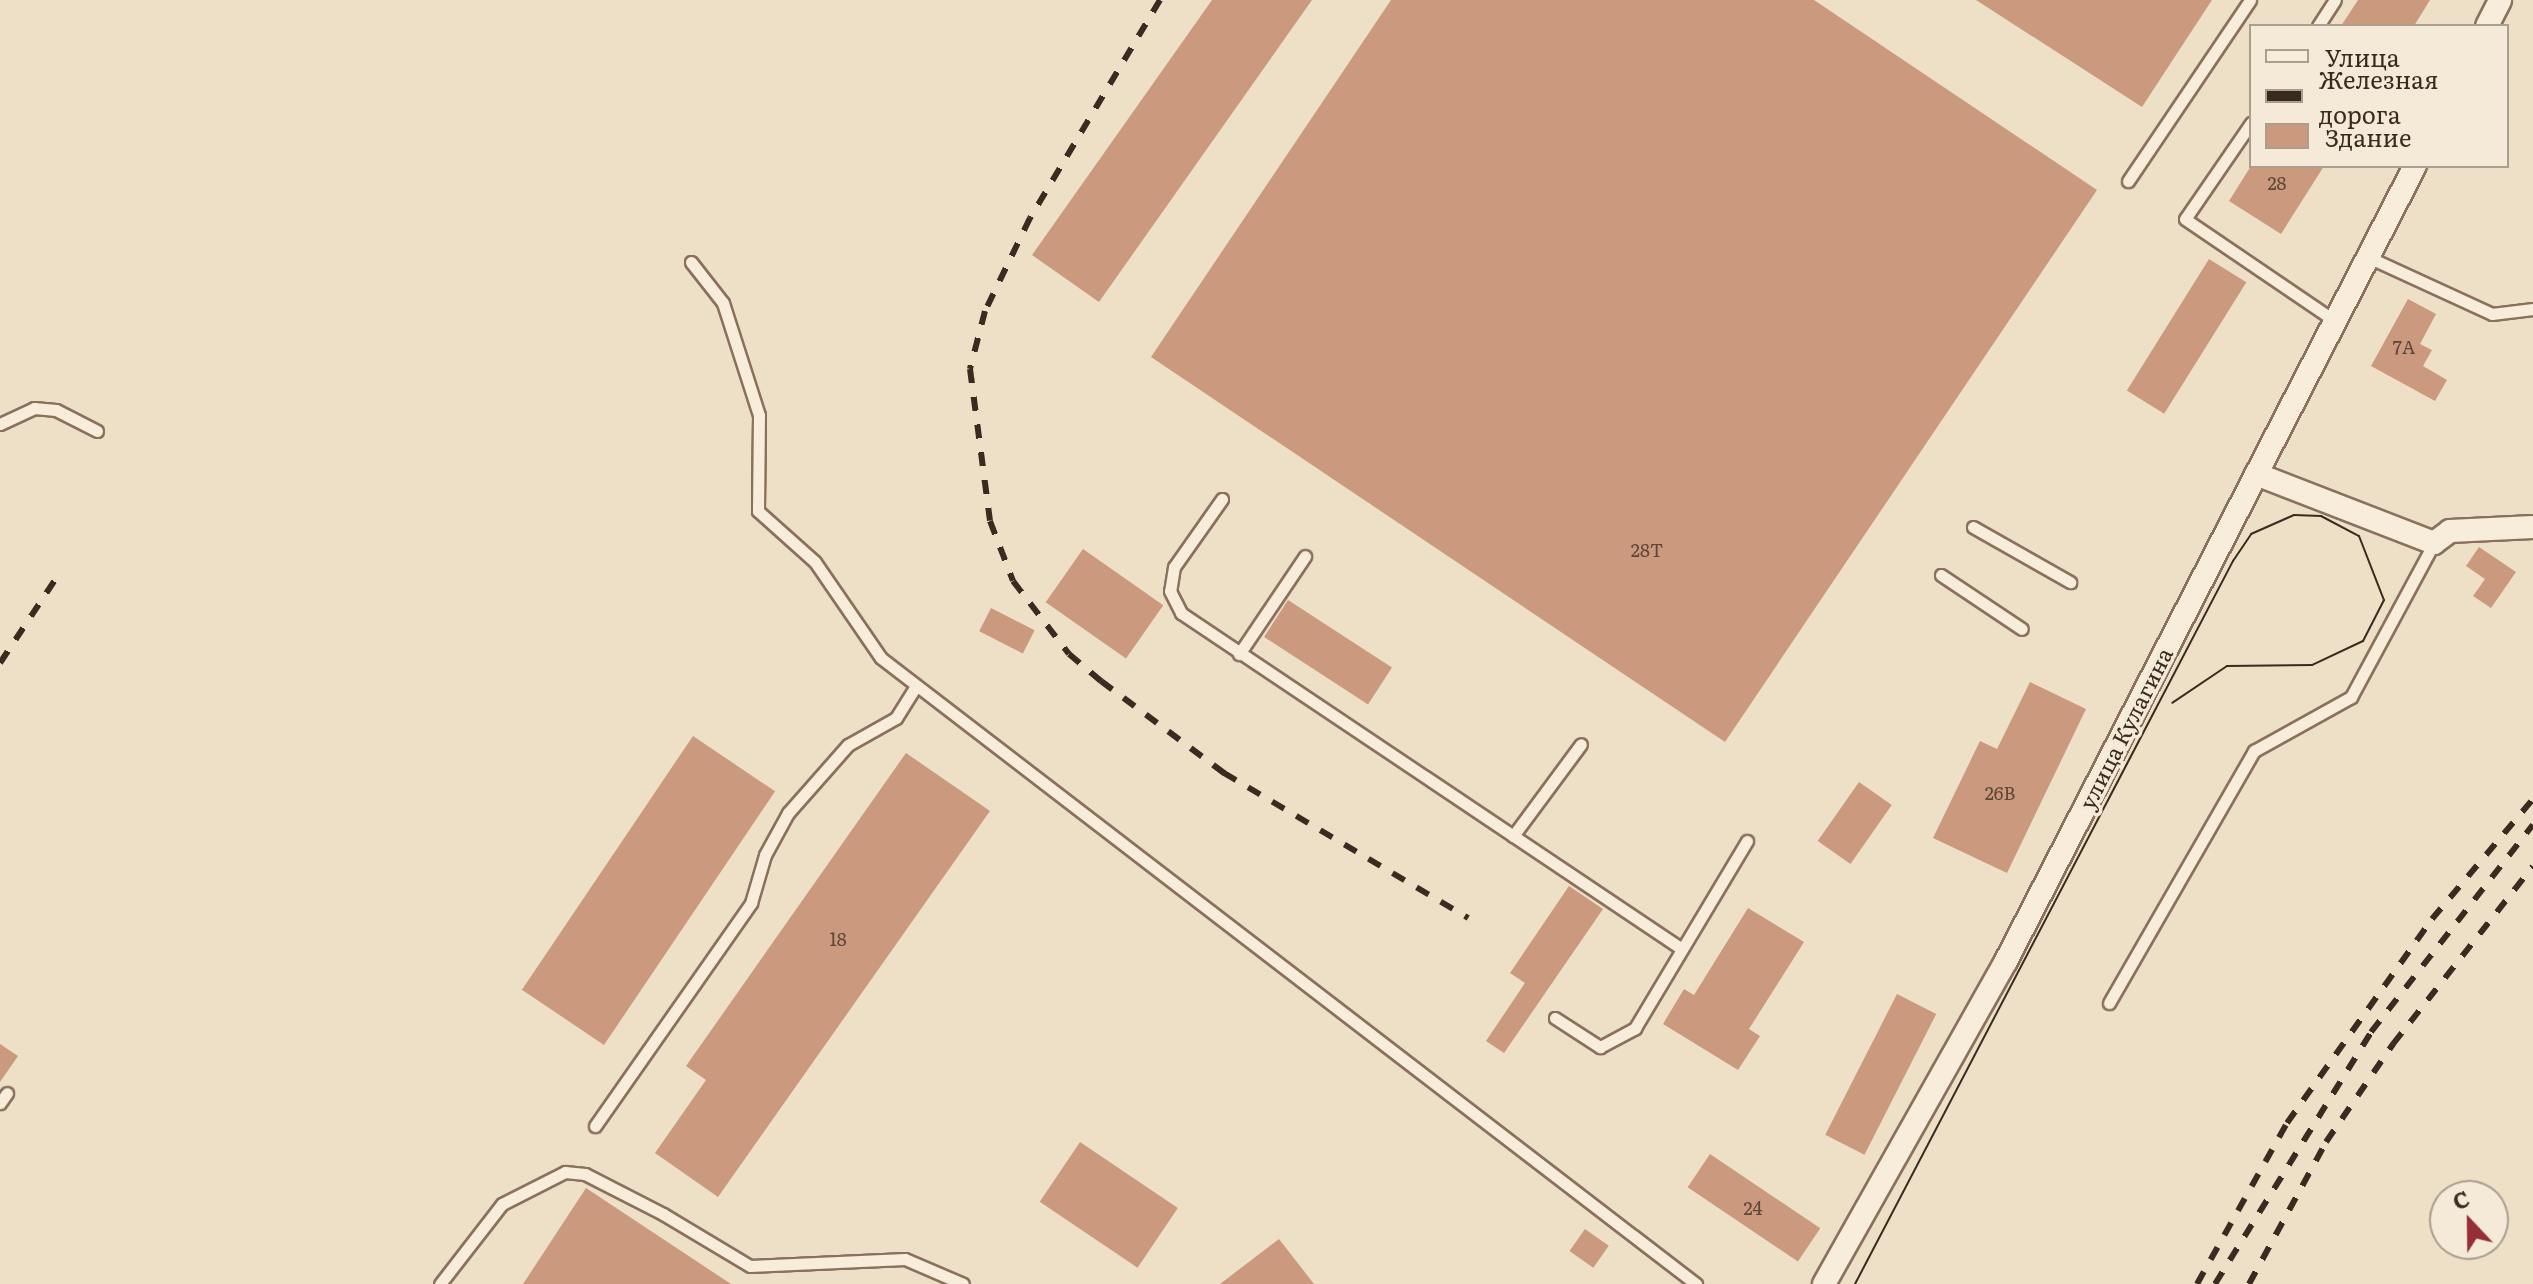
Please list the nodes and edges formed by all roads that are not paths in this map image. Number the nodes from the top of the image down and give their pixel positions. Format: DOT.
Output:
graph roads {
  1 [pos="2250,0"];
  2 [pos="2335,0"];
  3 [pos="2500,0"];
  4 [pos="2319,24"];
  5 [pos="2488,24"];
  6 [pos="2249,126"];
  7 [pos="2414,168"];
  8 [pos="2128,181"];
  9 [pos="2368,257"];
  10 [pos="691,262"];
  11 [pos="2533,309"];
  12 [pos="2335,321"];
  13 [pos="0,424"];
  14 [pos="97,431"];
  15 [pos="2256,474"];
  16 [pos="1222,499"];
  17 [pos="1973,527"];
  18 [pos="2533,527"];
  19 [pos="2434,543"];
  20 [pos="1305,556"];
  21 [pos="1941,575"];
  22 [pos="2070,582"];
  23 [pos="2022,629"];
  24 [pos="1239,654"];
  25 [pos="916,686"];
  26 [pos="1581,744"];
  27 [pos="1513,836"];
  28 [pos="1747,841"];
  29 [pos="1682,949"];
  30 [pos="2109,1003"];
  31 [pos="1555,1018"];
  32 [pos="595,1126"];
  33 [pos="1828,1283"];
  34 [pos="440,1284"];
  35 [pos="963,1284"];
  36 [pos="1696,1284"];
  1 -- 8 [label="lane"];
  2 -- 4 [label="lane"];
  3 -- 5 [label="street"];
  6 -- 12 [label="lane"];
  7 -- 9 [label="street, улица Кулагина"];
  9 -- 11 [label="lane"];
  9 -- 12 [label="street, улица Кулагина"];
  10 -- 25 [label="lane"];
  12 -- 15 [label="street, улица Кулагина"];
  13 -- 14 [label="lane"];
  15 -- 19 [label="street"];
  15 -- 33 [label="street, улица Кулагина"];
  16 -- 24 [label="lane"];
  17 -- 22 [label="lane"];
  18 -- 19 [label="street"];
  19 -- 30 [label="lane"];
  20 -- 24 [label="lane"];
  21 -- 23 [label="lane"];
  24 -- 27 [label="lane"];
  25 -- 32 [label="lane"];
  25 -- 36 [label="lane"];
  26 -- 27 [label="lane"];
  27 -- 29 [label="lane"];
  28 -- 29 [label="lane"];
  29 -- 31 [label="lane"];
  34 -- 35 [label="lane"];
}
